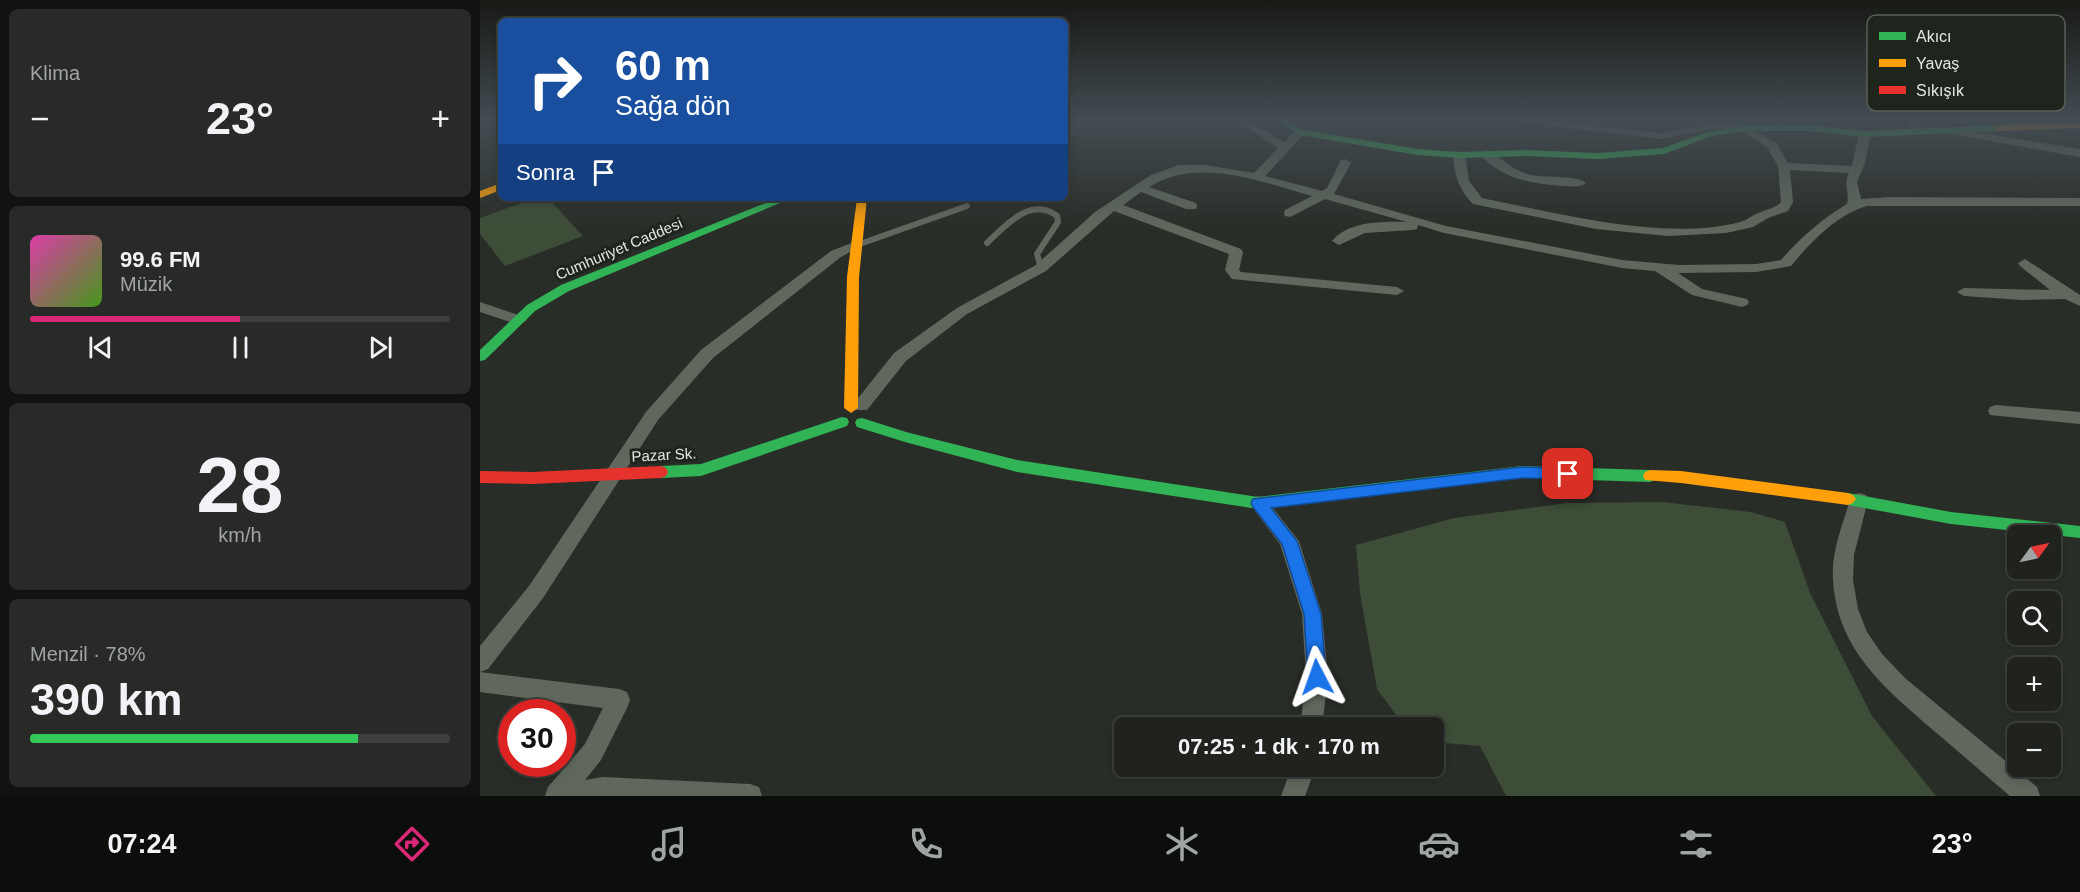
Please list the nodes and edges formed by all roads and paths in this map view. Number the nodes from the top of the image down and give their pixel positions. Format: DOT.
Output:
graph roads {
  1 [pos="1277,156"];
  2 [pos="1459,156"];
  3 [pos="1488,156"];
  4 [pos="1778,156"];
  5 [pos="1859,156"];
  6 [pos="1345,163"];
  7 [pos="1784,166"];
  8 [pos="1856,170"];
  9 [pos="1256,178"];
  10 [pos="1580,183"];
  11 [pos="498,187"];
  12 [pos="1139,188"];
  13 [pos="480,195"];
  14 [pos="1323,196"];
  15 [pos="780,201"];
  16 [pos="862,201"];
  17 [pos="2080,202"];
  18 [pos="967,206"];
  19 [pos="1113,206"];
  20 [pos="1191,206"];
  21 [pos="1853,206"];
  22 [pos="1290,213"];
  23 [pos="1444,230"];
  24 [pos="1339,241"];
  25 [pos="987,243"];
  26 [pos="854,246"];
  27 [pos="2025,263"];
  28 [pos="1660,267"];
  29 [pos="1041,268"];
  30 [pos="1397,291"];
  31 [pos="1964,292"];
  32 [pos="2073,297"];
  33 [pos="1742,302"];
  34 [pos="480,307"];
  35 [pos="519,320"];
  36 [pos="480,357"];
  37 [pos="856,407"];
  38 [pos="1996,411"];
  39 [pos="2080,418"];
  40 [pos="842,422"];
  41 [pos="862,423"];
  42 [pos="614,475"];
  43 [pos="480,477"];
  44 [pos="1859,500"];
  45 [pos="1258,503"];
  46 [pos="2080,532"];
  47 [pos="480,662"];
  48 [pos="480,681"];
  49 [pos="1312,717"];
  50 [pos="1300,777"];
  51 [pos="557,796"];
  52 [pos="750,796"];
  53 [pos="1293,796"];
  54 [pos="2028,796"];
  1 -- 9 [label="street"];
  2 -- 7 [label="street"];
  3 -- 10 [label="street"];
  4 -- 7 [label="street"];
  5 -- 8 [label="street"];
  6 -- 14 [label="street"];
  7 -- 8 [label="street"];
  8 -- 21 [label="street"];
  9 -- 12 [label="street"];
  9 -- 14 [label="street"];
  11 -- 13 [label="street"];
  12 -- 19 [label="street"];
  12 -- 20 [label="street"];
  14 -- 22 [label="street"];
  14 -- 23 [label="street"];
  15 -- 35 [label="street, Cumhuriyet Caddesi"];
  16 -- 26 [label="street"];
  17 -- 21 [label="street"];
  18 -- 26 [label="lane"];
  19 -- 29 [label="street"];
  19 -- 30 [label="street"];
  21 -- 28 [label="street"];
  23 -- 24 [label="street"];
  23 -- 28 [label="street"];
  25 -- 29 [label="lane"];
  26 -- 37 [label="street"];
  26 -- 42 [label="street"];
  27 -- 32 [label="street"];
  28 -- 33 [label="street"];
  29 -- 37 [label="street"];
  31 -- 32 [label="street"];
  34 -- 35 [label="street"];
  35 -- 36 [label="street, Cumhuriyet Caddesi"];
  37 -- 40 [label="street"];
  37 -- 41 [label="street"];
  38 -- 39 [label="street"];
  40 -- 41 [label="street"];
  40 -- 42 [label="street, Pazar Sk."];
  41 -- 45 [label="street"];
  42 -- 43 [label="street, Pazar Sk."];
  42 -- 47 [label="street"];
  44 -- 45 [label="street"];
  44 -- 46 [label="street"];
  44 -- 54 [label="street"];
  45 -- 49 [label="street"];
  48 -- 51 [label="street"];
  50 -- 53 [label="street"];
  51 -- 52 [label="street"];
}
